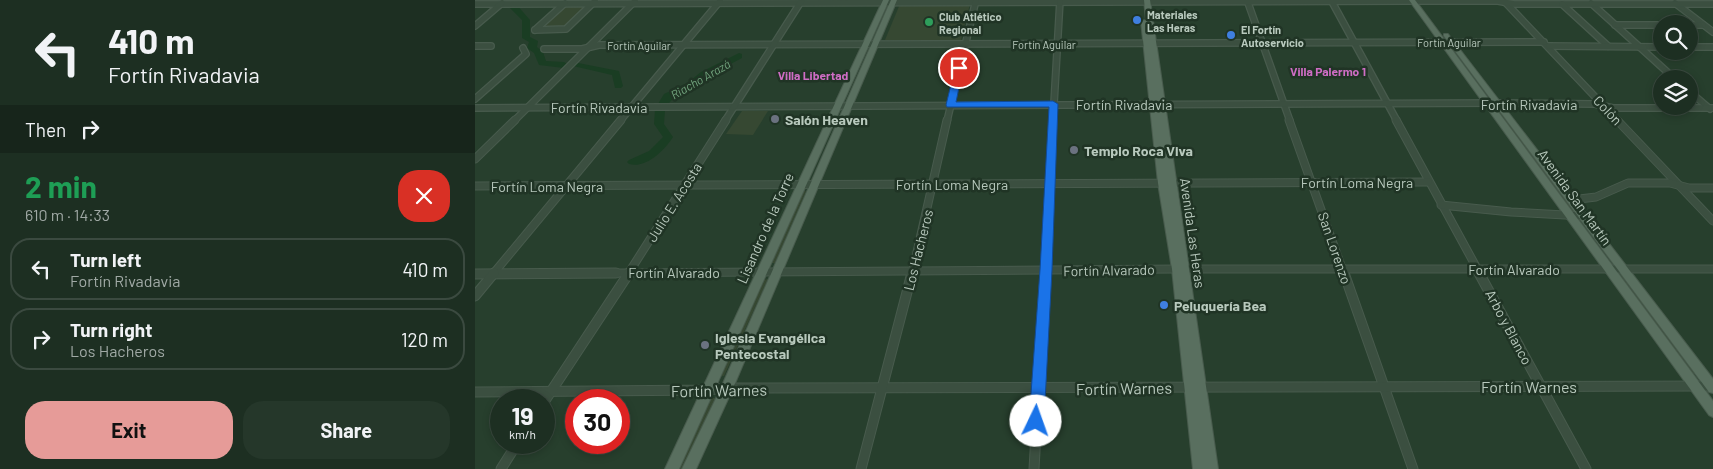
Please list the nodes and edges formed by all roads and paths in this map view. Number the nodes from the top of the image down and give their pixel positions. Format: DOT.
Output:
graph roads {
  1 [pos="1060,0"];
  2 [pos="1331,0"];
  3 [pos="1416,0"];
  4 [pos="555,1"];
  5 [pos="595,1"];
  6 [pos="719,1"];
  7 [pos="801,1"];
  8 [pos="890,1"];
  9 [pos="976,1"];
  10 [pos="1145,1"];
  11 [pos="1247,1"];
  12 [pos="1504,1"];
  13 [pos="505,2"];
  14 [pos="635,2"];
  15 [pos="1589,2"];
  16 [pos="1673,2"];
  17 [pos="565,3"];
  18 [pos="475,4"];
  19 [pos="1562,4"];
  20 [pos="1713,4"];
  21 [pos="1615,25"];
  22 [pos="1653,25"];
  23 [pos="1698,25"];
  24 [pos="1703,25"];
  25 [pos="475,26"];
  26 [pos="1713,32"];
  27 [pos="1149,43"];
  28 [pos="1263,43"];
  29 [pos="1354,43"];
  30 [pos="1448,43"];
  31 [pos="870,44"];
  32 [pos="964,44"];
  33 [pos="1058,44"];
  34 [pos="1546,44"];
  35 [pos="774,45"];
  36 [pos="475,46"];
  37 [pos="683,46"];
  38 [pos="1608,46"];
  39 [pos="1639,46"];
  40 [pos="1653,46"];
  41 [pos="1698,47"];
  42 [pos="1713,47"];
  43 [pos="523,48"];
  44 [pos="588,48"];
  45 [pos="544,49"];
  46 [pos="482,54"];
  47 [pos="1665,70"];
  48 [pos="1698,98"];
  49 [pos="475,99"];
  50 [pos="1386,103"];
  51 [pos="1488,103"];
  52 [pos="1499,103"];
  53 [pos="1053,104"];
  54 [pos="1158,104"];
  55 [pos="1284,104"];
  56 [pos="951,105"];
  57 [pos="735,106"];
  58 [pos="837,106"];
  59 [pos="849,106"];
  60 [pos="1604,106"];
  61 [pos="527,107"];
  62 [pos="631,107"];
  63 [pos="475,108"];
  64 [pos="1711,109"];
  65 [pos="475,159"];
  66 [pos="1428,182"];
  67 [pos="934,183"];
  68 [pos="1168,183"];
  69 [pos="1049,184"];
  70 [pos="1313,184"];
  71 [pos="684,185"];
  72 [pos="801,185"];
  73 [pos="813,185"];
  74 [pos="1679,185"];
  75 [pos="475,186"];
  76 [pos="565,186"];
  77 [pos="1713,188"];
  78 [pos="1571,200"];
  79 [pos="1441,205"];
  80 [pos="1570,216"];
  81 [pos="1583,216"];
  82 [pos="1713,221"];
  83 [pos="1343,268"];
  84 [pos="1180,269"];
  85 [pos="1478,269"];
  86 [pos="1713,269"];
  87 [pos="1046,270"];
  88 [pos="1610,270"];
  89 [pos="1624,270"];
  90 [pos="913,271"];
  91 [pos="629,272"];
  92 [pos="761,272"];
  93 [pos="776,272"];
  94 [pos="475,274"];
  95 [pos="494,274"];
  96 [pos="475,296"];
  97 [pos="1384,386"];
  98 [pos="1541,386"];
  99 [pos="1695,386"];
  100 [pos="1195,387"];
  101 [pos="1712,387"];
  102 [pos="727,388"];
  103 [pos="1038,388"];
  104 [pos="553,389"];
  105 [pos="882,389"];
  106 [pos="707,390"];
  107 [pos="475,392"];
  108 [pos="490,392"];
  109 [pos="555,392"];
  110 [pos="1713,411"];
  111 [pos="510,454"];
  112 [pos="501,469"];
  113 [pos="671,469"];
  114 [pos="689,469"];
  115 [pos="861,469"];
  116 [pos="1034,469"];
  117 [pos="1200,469"];
  118 [pos="1211,469"];
  119 [pos="1413,469"];
  120 [pos="1586,469"];
  1 -- 9 [label="street"];
  1 -- 10 [label="street"];
  1 -- 33 [label="street"];
  2 -- 3 [label="street"];
  2 -- 11 [label="street"];
  2 -- 29 [label="street, Arbo y Blanco"];
  3 -- 12 [label="street"];
  3 -- 30 [label="main road, Avenida San Martín"];
  4 -- 13 [label="street"];
  4 -- 17 [label="street"];
  5 -- 14 [label="street"];
  5 -- 17 [label="street"];
  5 -- 17 [label="street"];
  6 -- 7 [label="street"];
  6 -- 14 [label="street"];
  6 -- 37 [label="street"];
  7 -- 8 [label="street"];
  7 -- 35 [label="street, Julio E. Acosta"];
  8 -- 9 [label="street"];
  8 -- 31 [label="main road, Lisandro de la Torre"];
  9 -- 32 [label="street, Los Hacheros"];
  10 -- 11 [label="street"];
  10 -- 27 [label="main road, Avenida Las Heras"];
  11 -- 28 [label="street, San Lorenzo"];
  12 -- 19 [label="street"];
  12 -- 34 [label="street, Colón"];
  13 -- 18 [label="street"];
  13 -- 25 [label="street"];
  14 -- 44 [label="street"];
  15 -- 16 [label="street"];
  15 -- 19 [label="street"];
  15 -- 21 [label="street"];
  16 -- 20 [label="street"];
  16 -- 24 [label="street"];
  19 -- 38 [label="street"];
  21 -- 22 [label="street"];
  21 -- 39 [label="street"];
  23 -- 24 [label="street"];
  24 -- 26 [label="street"];
  27 -- 28 [label="street, Fortín Aguilar"];
  27 -- 33 [label="street, Fortín Aguilar"];
  27 -- 54 [label="main road, Avenida Las Heras"];
  28 -- 29 [label="street, Fortín Aguilar"];
  28 -- 55 [label="street, San Lorenzo"];
  29 -- 30 [label="street, Fortín Aguilar"];
  29 -- 50 [label="street, Arbo y Blanco"];
  30 -- 34 [label="street, Fortín Aguilar"];
  30 -- 51 [label="main road, Avenida San Martín"];
  30 -- 52 [label="main road, Avenida San Martín"];
  31 -- 32 [label="street, Fortín Aguilar"];
  31 -- 35 [label="street, Fortín Aguilar"];
  31 -- 58 [label="main road, Lisandro de la Torre"];
  31 -- 59 [label="main road, Lisandro de la Torre"];
  32 -- 33 [label="street, Fortín Aguilar"];
  32 -- 56 [label="street, Los Hacheros"];
  33 -- 53 [label="street"];
  34 -- 38 [label="street, Fortín Aguilar"];
  34 -- 60 [label="street, Colón"];
  35 -- 37 [label="street, Fortín Aguilar"];
  35 -- 57 [label="street, Julio E. Acosta"];
  36 -- 46 [label="street"];
  37 -- 44 [label="street, Fortín Aguilar"];
  37 -- 62 [label="street"];
  38 -- 39 [label="street, Fortín Aguilar"];
  39 -- 40 [label="street, Fortín Aguilar"];
  39 -- 47 [label="street"];
  41 -- 42 [label="street"];
  43 -- 49 [label="street"];
  44 -- 45 [label="street, Fortín Aguilar"];
  44 -- 61 [label="street"];
  48 -- 64 [label="street"];
  50 -- 51 [label="street, Fortín Rivadavia"];
  50 -- 55 [label="street, Fortín Rivadavia"];
  50 -- 66 [label="street, Arbo y Blanco"];
  51 -- 52 [label="street, Fortín Rivadavia"];
  51 -- 80 [label="main road, Avenida San Martín"];
  52 -- 60 [label="street, Fortín Rivadavia"];
  52 -- 78 [label="main road, Avenida San Martín"];
  53 -- 54 [label="street, Fortín Rivadavia"];
  53 -- 56 [label="street, Fortín Rivadavia"];
  53 -- 69 [label="street"];
  54 -- 55 [label="street, Fortín Rivadavia"];
  54 -- 68 [label="main road, Avenida Las Heras"];
  55 -- 70 [label="street, San Lorenzo"];
  56 -- 59 [label="street, Fortín Rivadavia"];
  56 -- 67 [label="street, Los Hacheros"];
  57 -- 58 [label="street, Fortín Rivadavia"];
  57 -- 62 [label="street, Fortín Rivadavia"];
  57 -- 71 [label="street, Julio E. Acosta"];
  58 -- 59 [label="street, Fortín Rivadavia"];
  58 -- 72 [label="main road, Lisandro de la Torre"];
  59 -- 73 [label="main road, Lisandro de la Torre"];
  60 -- 64 [label="street, Fortín Rivadavia"];
  60 -- 74 [label="street, Colón"];
  61 -- 62 [label="street, Fortín Rivadavia"];
  61 -- 63 [label="street, Fortín Rivadavia"];
  61 -- 65 [label="street"];
  62 -- 76 [label="street"];
  66 -- 70 [label="street, Fortín Loma Negra"];
  66 -- 79 [label="street, Arbo y Blanco"];
  67 -- 69 [label="street, Fortín Loma Negra"];
  67 -- 73 [label="street, Fortín Loma Negra"];
  67 -- 90 [label="street, Los Hacheros"];
  68 -- 69 [label="street, Fortín Loma Negra"];
  68 -- 70 [label="street, Fortín Loma Negra"];
  68 -- 84 [label="main road, Avenida Las Heras"];
  69 -- 87 [label="street"];
  70 -- 83 [label="street, San Lorenzo"];
  71 -- 72 [label="street, Fortín Loma Negra"];
  71 -- 76 [label="street, Fortín Loma Negra"];
  71 -- 91 [label="street, Julio E. Acosta"];
  72 -- 73 [label="street, Fortín Loma Negra"];
  72 -- 92 [label="main road, Lisandro de la Torre"];
  73 -- 93 [label="main road, Lisandro de la Torre"];
  74 -- 77 [label="street"];
  74 -- 78 [label="street"];
  74 -- 82 [label="street, Colón"];
  75 -- 76 [label="street, Fortín Loma Negra"];
  76 -- 95 [label="street"];
  78 -- 81 [label="main road, Avenida San Martín"];
  79 -- 80 [label="street"];
  79 -- 85 [label="street, Arbo y Blanco"];
  80 -- 81 [label="street"];
  80 -- 88 [label="main road, Avenida San Martín"];
  81 -- 89 [label="main road, Avenida San Martín"];
  83 -- 84 [label="street, Fortín Alvarado"];
  83 -- 85 [label="street, Fortín Alvarado"];
  83 -- 97 [label="street, San Lorenzo"];
  84 -- 87 [label="street, Fortín Alvarado"];
  84 -- 100 [label="main road, Avenida Las Heras"];
  85 -- 88 [label="street, Fortín Alvarado"];
  85 -- 98 [label="street, Arbo y Blanco"];
  86 -- 89 [label="street, Fortín Alvarado"];
  87 -- 90 [label="street, Fortín Alvarado"];
  87 -- 103 [label="street"];
  88 -- 89 [label="street, Fortín Alvarado"];
  88 -- 99 [label="main road, Avenida San Martín"];
  89 -- 101 [label="main road, Avenida San Martín"];
  90 -- 93 [label="street, Fortín Alvarado"];
  90 -- 105 [label="street, Los Hacheros"];
  91 -- 92 [label="street, Fortín Alvarado"];
  91 -- 95 [label="street, Fortín Alvarado"];
  91 -- 104 [label="street, Julio E. Acosta"];
  92 -- 93 [label="street, Fortín Alvarado"];
  92 -- 106 [label="main road, Lisandro de la Torre"];
  93 -- 102 [label="main road, Lisandro de la Torre"];
  94 -- 95 [label="street, Fortín Alvarado"];
  95 -- 96 [label="street"];
  97 -- 98 [label="street, Fortín Warnes"];
  97 -- 100 [label="street, Fortín Warnes"];
  97 -- 119 [label="street, San Lorenzo"];
  98 -- 99 [label="street, Fortín Warnes"];
  98 -- 120 [label="street, Arbo y Blanco"];
  99 -- 101 [label="street, Fortín Warnes"];
  99 -- 110 [label="main road, Avenida San Martín"];
  100 -- 103 [label="street, Fortín Warnes"];
  100 -- 117 [label="main road, Avenida Las Heras"];
  100 -- 118 [label="main road, Avenida Las Heras"];
  102 -- 105 [label="street, Fortín Warnes"];
  102 -- 106 [label="street, Fortín Warnes"];
  102 -- 114 [label="main road, Lisandro de la Torre"];
  103 -- 105 [label="street, Fortín Warnes"];
  103 -- 116 [label="street"];
  105 -- 115 [label="street, Los Hacheros"];
  106 -- 109 [label="street, Fortín Warnes"];
  106 -- 113 [label="main road, Lisandro de la Torre"];
  107 -- 108 [label="street, Fortín Warnes"];
  111 -- 112 [label="street"];
}
